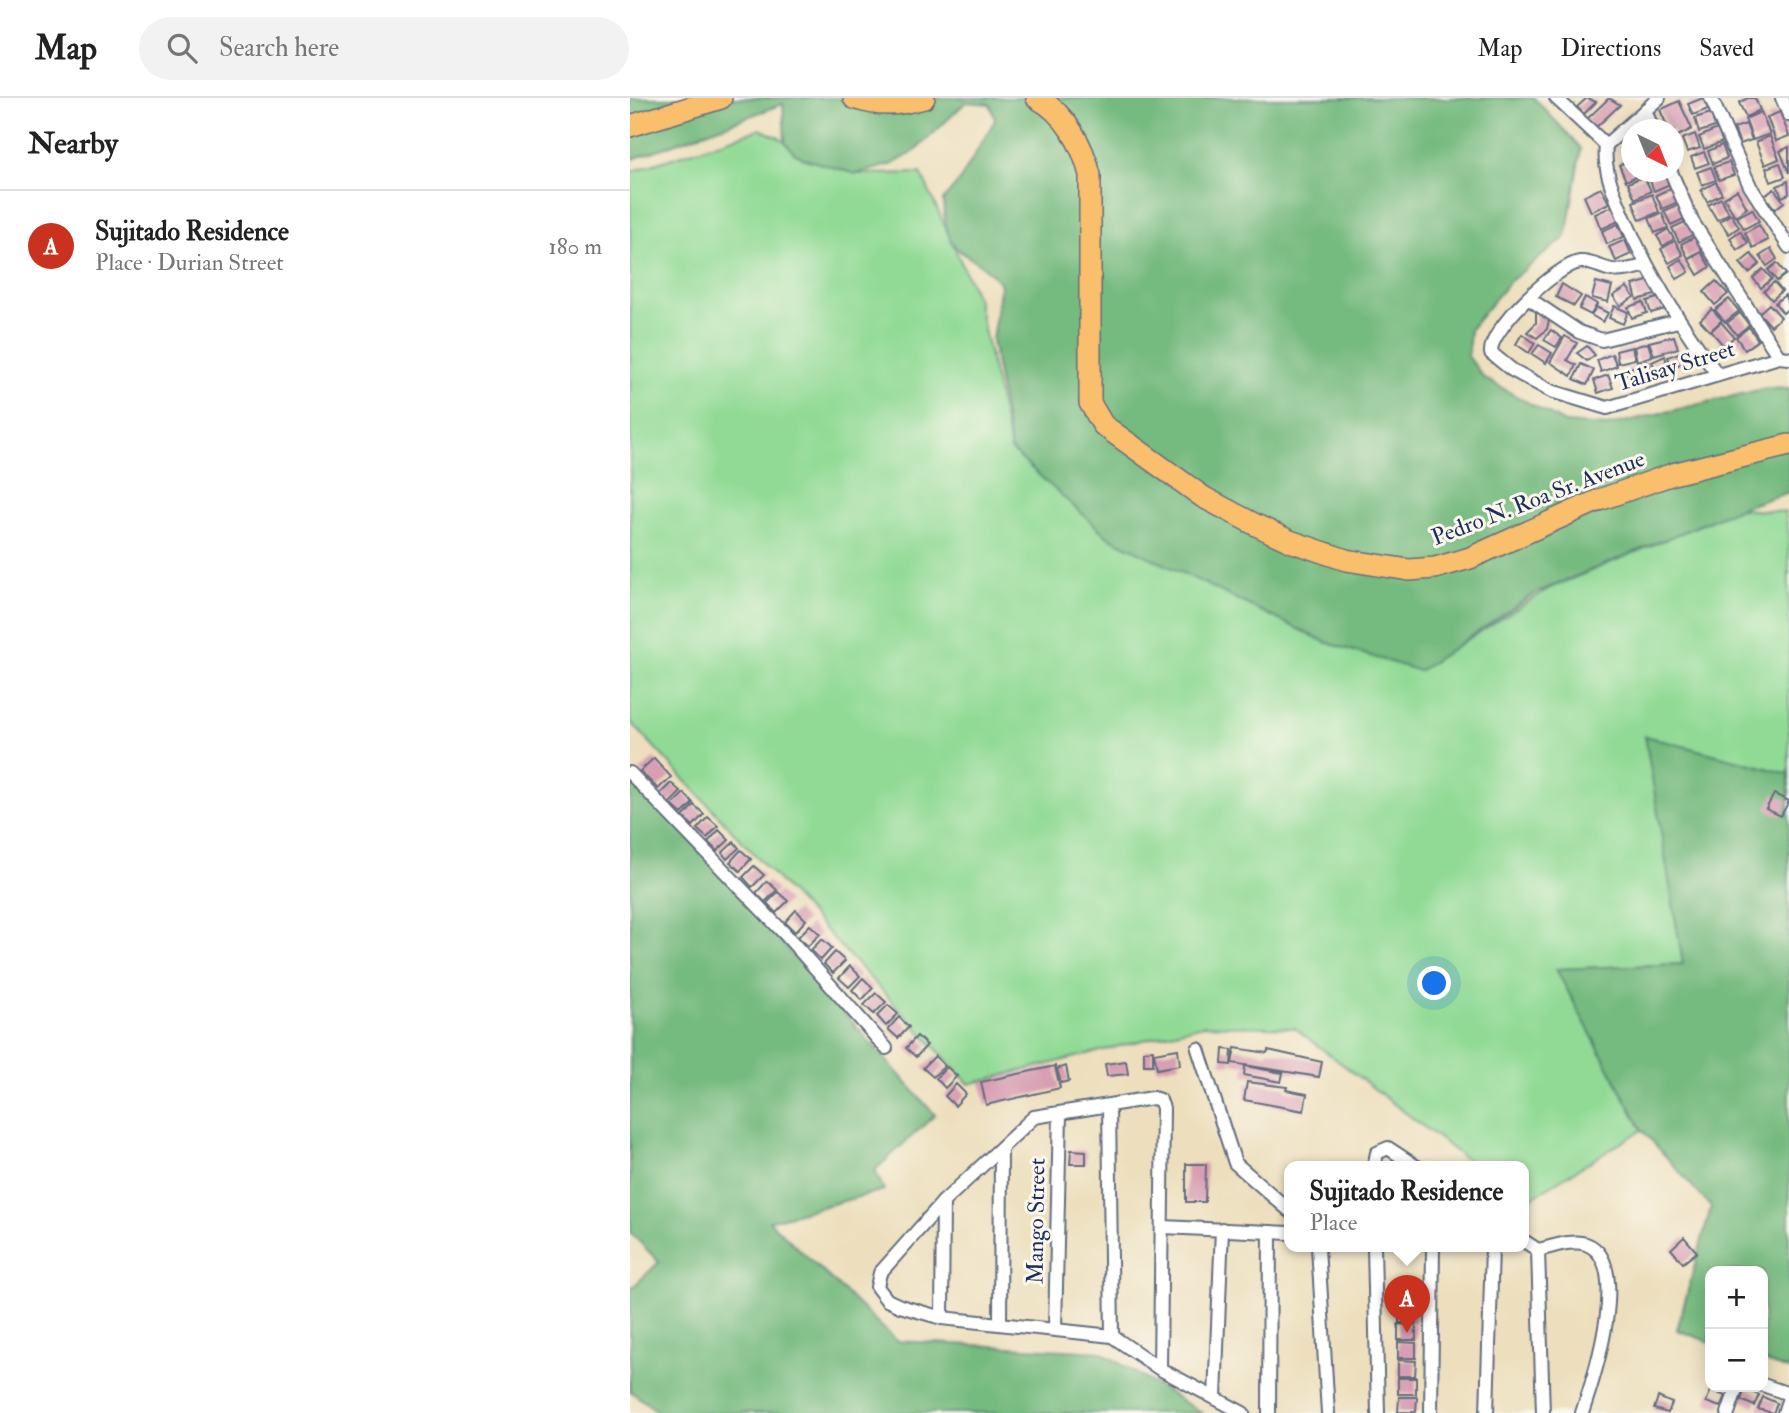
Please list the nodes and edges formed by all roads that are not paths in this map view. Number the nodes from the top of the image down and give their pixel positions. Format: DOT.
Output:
graph roads {
  1 [pos="722,98"];
  2 [pos="854,98"];
  3 [pos="924,98"];
  4 [pos="1037,98"];
  5 [pos="1659,98"];
  6 [pos="1711,98"];
  7 [pos="1782,98"];
  8 [pos="1563,100"];
  9 [pos="1645,110"];
  10 [pos="1789,115"];
  11 [pos="1649,119"];
  12 [pos="630,126"];
  13 [pos="1606,145"];
  14 [pos="1675,182"];
  15 [pos="1789,247"];
  16 [pos="1645,266"];
  17 [pos="1528,298"];
  18 [pos="1678,321"];
  19 [pos="1784,358"];
  20 [pos="1718,375"];
  21 [pos="1789,445"];
  22 [pos="630,773"];
  23 [pos="886,1048"];
  24 [pos="1198,1049"];
  25 [pos="1110,1106"];
  26 [pos="1060,1114"];
  27 [pos="1001,1150"];
  28 [pos="1375,1161"];
  29 [pos="1408,1161"];
  30 [pos="943,1202"];
  31 [pos="1284,1206"];
  32 [pos="1163,1227"];
  33 [pos="1222,1228"];
  34 [pos="1270,1232"];
  35 [pos="1284,1233"];
  36 [pos="1529,1244"];
  37 [pos="1538,1250"];
  38 [pos="1318,1252"];
  39 [pos="1374,1252"];
  40 [pos="1433,1252"];
  41 [pos="1492,1252"];
  42 [pos="942,1318"];
  43 [pos="1000,1324"];
  44 [pos="1055,1329"];
  45 [pos="1112,1336"];
  46 [pos="1160,1369"];
  47 [pos="1768,1387"];
  48 [pos="1735,1392"];
  49 [pos="1789,1396"];
  50 [pos="1215,1397"];
  51 [pos="1243,1413"];
  52 [pos="1269,1413"];
  53 [pos="1328,1413"];
  54 [pos="1378,1413"];
  55 [pos="1431,1413"];
  56 [pos="1487,1413"];
  57 [pos="1543,1413"];
  58 [pos="1582,1413"];
  59 [pos="1728,1413"];
  60 [pos="1784,1413"];
  1 -- 12 [label="main road"];
  2 -- 3 [label="main road"];
  4 -- 21 [label="main road, Pedro N. Roa Sr. Avenue"];
  5 -- 9 [label="street"];
  6 -- 15 [label="street"];
  7 -- 10 [label="street"];
  8 -- 13 [label="street"];
  9 -- 11 [label="street"];
  9 -- 13 [label="street"];
  13 -- 16 [label="street"];
  14 -- 19 [label="street"];
  16 -- 17 [label="street, Talisay Street"];
  16 -- 18 [label="street"];
  17 -- 18 [label="street"];
  17 -- 20 [label="street, Talisay Street"];
  18 -- 20 [label="street"];
  19 -- 20 [label="street, Talisay Street"];
  22 -- 23 [label="street"];
  24 -- 31 [label="street"];
  25 -- 26 [label="street"];
  25 -- 32 [label="street"];
  25 -- 45 [label="street"];
  26 -- 27 [label="street"];
  26 -- 44 [label="street, Mango Street"];
  27 -- 30 [label="street"];
  27 -- 43 [label="street"];
  28 -- 29 [label="street"];
  30 -- 42 [label="street"];
  30 -- 42 [label="street"];
  32 -- 33 [label="street"];
  32 -- 46 [label="street"];
  33 -- 34 [label="street"];
  33 -- 50 [label="street"];
  34 -- 35 [label="street"];
  34 -- 52 [label="street"];
  36 -- 37 [label="street"];
  37 -- 57 [label="street"];
  37 -- 58 [label="street"];
  38 -- 53 [label="street"];
  39 -- 54 [label="street"];
  40 -- 55 [label="street"];
  41 -- 56 [label="street"];
  42 -- 43 [label="street"];
  43 -- 44 [label="street"];
  44 -- 45 [label="street"];
  45 -- 46 [label="street"];
  46 -- 50 [label="street"];
  47 -- 49 [label="street"];
  48 -- 59 [label="street"];
  49 -- 60 [label="street"];
  50 -- 51 [label="street"];
}
